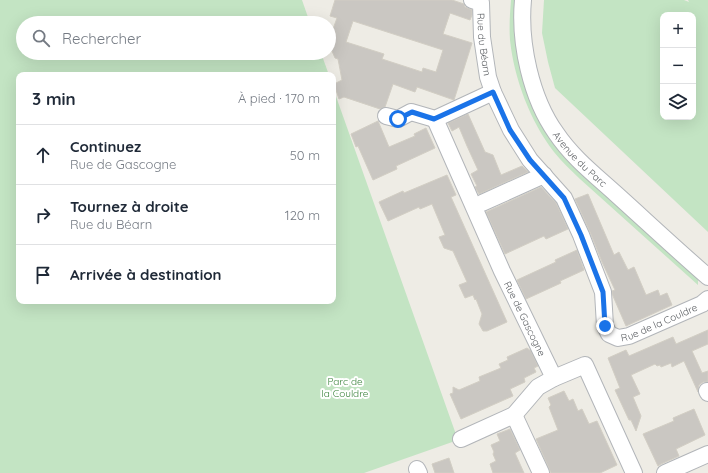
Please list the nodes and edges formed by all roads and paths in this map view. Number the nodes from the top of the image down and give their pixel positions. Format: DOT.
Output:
graph roads {
  1 [pos="472,0"];
  2 [pos="523,0"];
  3 [pos="493,92"];
  4 [pos="386,116"];
  5 [pos="434,119"];
  6 [pos="544,175"];
  7 [pos="482,203"];
  8 [pos="708,277"];
  9 [pos="708,299"];
  10 [pos="609,334"];
  11 [pos="554,378"];
  12 [pos="514,415"];
  13 [pos="461,439"];
  14 [pos="708,454"];
  15 [pos="541,473"];
  16 [pos="634,473"];
  17 [pos="665,473"];
  1 -- 3 [label="street, Rue du Béarn"];
  2 -- 8 [label="street, Avenue du Parc"];
  3 -- 5 [label="street"];
  3 -- 6 [label="street, Rue du Béarn"];
  4 -- 5 [label="street"];
  5 -- 11 [label="street, Rue de Gascogne"];
  6 -- 7 [label="street"];
  6 -- 10 [label="street, Rue du Béarn"];
  9 -- 10 [label="street, Rue de la Couldre"];
  11 -- 12 [label="street"];
  11 -- 16 [label="street"];
  12 -- 13 [label="street"];
  12 -- 15 [label="street"];
  14 -- 17 [label="street"];
}
